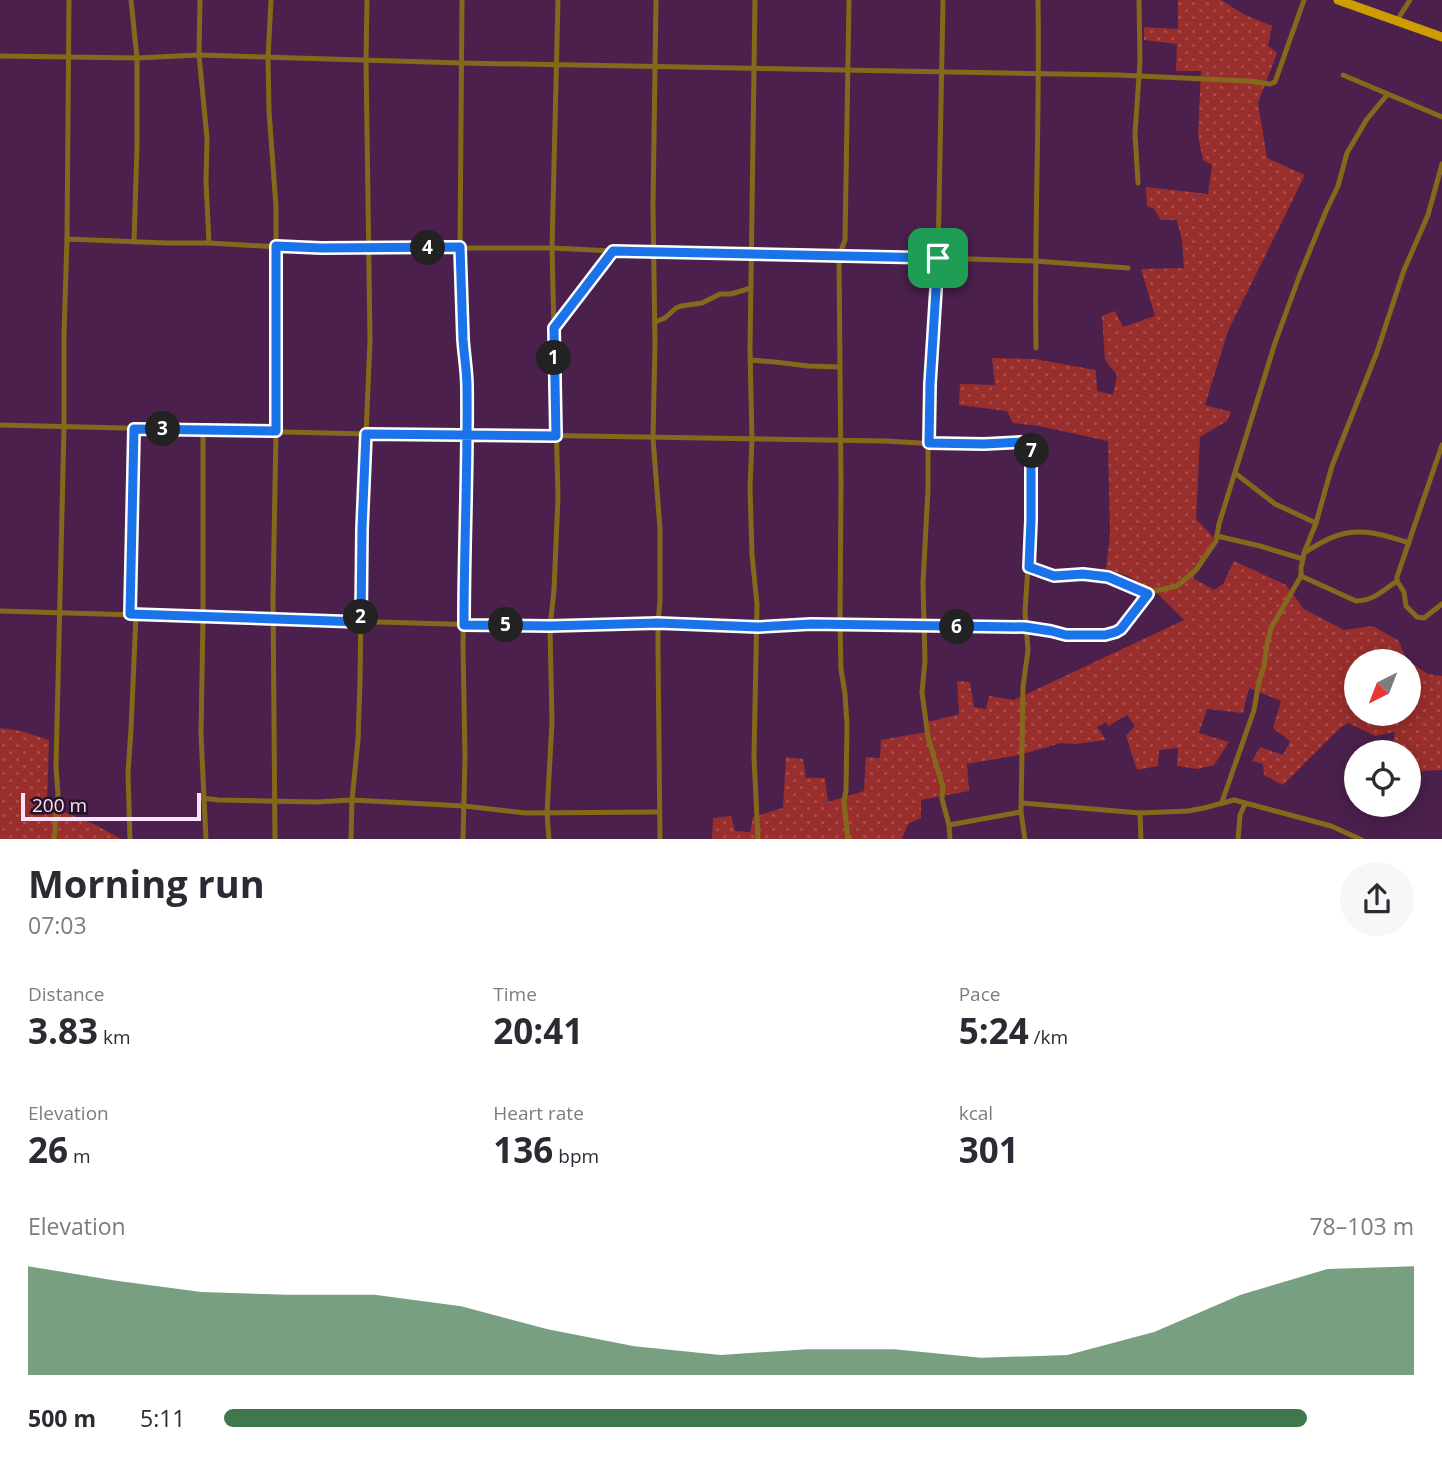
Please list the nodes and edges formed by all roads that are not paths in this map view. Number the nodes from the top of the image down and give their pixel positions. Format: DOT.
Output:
graph roads {
  1 [pos="69,0"];
  2 [pos="131,0"];
  3 [pos="200,0"];
  4 [pos="271,0"];
  5 [pos="367,0"];
  6 [pos="462,0"];
  7 [pos="558,0"];
  8 [pos="656,0"];
  9 [pos="755,0"];
  10 [pos="849,0"];
  11 [pos="943,0"];
  12 [pos="1038,0"];
  13 [pos="1139,0"];
  14 [pos="1304,0"];
  15 [pos="1338,0"];
  16 [pos="1410,0"];
  17 [pos="1395,22"];
  18 [pos="1442,37"];
  19 [pos="199,55"];
  20 [pos="0,56"];
  21 [pos="70,57"];
  22 [pos="137,58"];
  23 [pos="268,58"];
  24 [pos="366,60"];
  25 [pos="462,64"];
  26 [pos="558,65"];
  27 [pos="656,66"];
  28 [pos="753,70"];
  29 [pos="849,71"];
  30 [pos="942,72"];
  31 [pos="1039,74"];
  32 [pos="1343,75"];
  33 [pos="1140,76"];
  34 [pos="1387,95"];
  35 [pos="1442,117"];
  36 [pos="1442,164"];
  37 [pos="1440,174"];
  38 [pos="1138,183"];
  39 [pos="66,239"];
  40 [pos="134,242"];
  41 [pos="209,243"];
  42 [pos="276,246"];
  43 [pos="369,247"];
  44 [pos="460,247"];
  45 [pos="552,248"];
  46 [pos="613,251"];
  47 [pos="654,252"];
  48 [pos="753,255"];
  49 [pos="839,256"];
  50 [pos="938,258"];
  51 [pos="1035,261"];
  52 [pos="1128,268"];
  53 [pos="751,288"];
  54 [pos="655,321"];
  55 [pos="554,328"];
  56 [pos="1036,348"];
  57 [pos="751,360"];
  58 [pos="840,367"];
  59 [pos="0,425"];
  60 [pos="64,426"];
  61 [pos="134,429"];
  62 [pos="203,429"];
  63 [pos="276,431"];
  64 [pos="366,434"];
  65 [pos="467,434"];
  66 [pos="556,436"];
  67 [pos="653,438"];
  68 [pos="752,440"];
  69 [pos="841,441"];
  70 [pos="929,443"];
  71 [pos="1442,445"];
  72 [pos="1235,473"];
  73 [pos="1316,523"];
  74 [pos="1217,536"];
  75 [pos="1409,543"];
  76 [pos="1304,556"];
  77 [pos="1029,567"];
  78 [pos="1301,576"];
  79 [pos="1397,581"];
  80 [pos="1148,594"];
  81 [pos="1442,604"];
  82 [pos="0,611"];
  83 [pos="58,614"];
  84 [pos="133,615"];
  85 [pos="203,617"];
  86 [pos="273,619"];
  87 [pos="361,622"];
  88 [pos="658,623"];
  89 [pos="840,624"];
  90 [pos="464,625"];
  91 [pos="550,626"];
  92 [pos="923,626"];
  93 [pos="758,627"];
  94 [pos="1025,627"];
  95 [pos="203,798"];
  96 [pos="352,800"];
  97 [pos="275,801"];
  98 [pos="1222,802"];
  99 [pos="1022,803"];
  100 [pos="1245,804"];
  101 [pos="464,806"];
  102 [pos="659,812"];
  103 [pos="1021,812"];
  104 [pos="547,813"];
  105 [pos="1140,813"];
  106 [pos="949,825"];
  107 [pos="53,839"];
  108 [pos="130,839"];
  109 [pos="206,839"];
  110 [pos="275,839"];
  111 [pos="351,839"];
  112 [pos="463,839"];
  113 [pos="549,839"];
  114 [pos="660,839"];
  115 [pos="758,839"];
  116 [pos="848,839"];
  117 [pos="950,839"];
  118 [pos="1025,839"];
  119 [pos="1141,839"];
  120 [pos="1238,839"];
  121 [pos="1362,839"];
  1 -- 21 [label="street"];
  2 -- 22 [label="street"];
  3 -- 19 [label="street"];
  4 -- 23 [label="street"];
  5 -- 24 [label="street"];
  6 -- 25 [label="street"];
  7 -- 26 [label="street"];
  8 -- 27 [label="street"];
  9 -- 28 [label="street"];
  10 -- 29 [label="street"];
  11 -- 30 [label="street"];
  12 -- 31 [label="street"];
  13 -- 33 [label="street"];
  14 -- 33 [label="street"];
  15 -- 17 [label="main road"];
  16 -- 17 [label="street"];
  17 -- 18 [label="main road"];
  19 -- 22 [label="street"];
  19 -- 23 [label="street"];
  19 -- 41 [label="street"];
  20 -- 21 [label="street"];
  21 -- 22 [label="street"];
  21 -- 39 [label="street"];
  22 -- 40 [label="street"];
  23 -- 24 [label="street"];
  23 -- 42 [label="street"];
  24 -- 25 [label="street"];
  24 -- 43 [label="street"];
  25 -- 26 [label="street"];
  25 -- 44 [label="street"];
  26 -- 27 [label="street"];
  26 -- 45 [label="street"];
  27 -- 28 [label="street"];
  27 -- 47 [label="street"];
  28 -- 29 [label="street"];
  28 -- 48 [label="street"];
  29 -- 30 [label="street"];
  29 -- 49 [label="street"];
  30 -- 31 [label="street"];
  30 -- 50 [label="street"];
  31 -- 33 [label="street"];
  31 -- 51 [label="street"];
  32 -- 34 [label="street"];
  33 -- 38 [label="street"];
  34 -- 35 [label="street"];
  34 -- 72 [label="street"];
  36 -- 37 [label="street"];
  37 -- 73 [label="street"];
  39 -- 40 [label="street"];
  39 -- 60 [label="street"];
  40 -- 41 [label="street"];
  41 -- 42 [label="street"];
  42 -- 43 [label="street"];
  42 -- 63 [label="street"];
  43 -- 44 [label="street"];
  43 -- 64 [label="street"];
  44 -- 45 [label="street"];
  44 -- 65 [label="street"];
  45 -- 46 [label="street"];
  45 -- 55 [label="street"];
  46 -- 47 [label="street"];
  46 -- 55 [label="street"];
  47 -- 48 [label="street"];
  47 -- 54 [label="street"];
  48 -- 49 [label="street"];
  48 -- 53 [label="street"];
  49 -- 50 [label="street"];
  49 -- 58 [label="street"];
  50 -- 51 [label="street"];
  50 -- 70 [label="street"];
  51 -- 52 [label="street"];
  51 -- 56 [label="street"];
  53 -- 54 [label="street"];
  53 -- 57 [label="street"];
  54 -- 67 [label="street"];
  55 -- 66 [label="street"];
  57 -- 58 [label="street"];
  57 -- 68 [label="street"];
  58 -- 69 [label="street"];
  59 -- 60 [label="street"];
  60 -- 61 [label="street"];
  60 -- 83 [label="street"];
  61 -- 62 [label="street"];
  61 -- 84 [label="street"];
  62 -- 63 [label="street"];
  62 -- 85 [label="street"];
  63 -- 64 [label="street"];
  63 -- 86 [label="street"];
  64 -- 65 [label="street"];
  64 -- 87 [label="street"];
  65 -- 66 [label="street"];
  65 -- 90 [label="street"];
  66 -- 67 [label="street"];
  66 -- 91 [label="street"];
  67 -- 68 [label="street"];
  67 -- 88 [label="street"];
  68 -- 69 [label="street"];
  68 -- 93 [label="street"];
  69 -- 70 [label="street"];
  69 -- 89 [label="street"];
  70 -- 77 [label="street"];
  70 -- 92 [label="street"];
  71 -- 75 [label="street"];
  72 -- 73 [label="street"];
  72 -- 74 [label="street"];
  73 -- 76 [label="street"];
  74 -- 76 [label="street"];
  74 -- 80 [label="street"];
  75 -- 76 [label="street"];
  75 -- 79 [label="street"];
  76 -- 78 [label="street"];
  77 -- 80 [label="street"];
  77 -- 94 [label="street"];
  78 -- 79 [label="street"];
  78 -- 98 [label="street"];
  79 -- 81 [label="street"];
  80 -- 94 [label="street"];
  82 -- 83 [label="street"];
  83 -- 84 [label="street"];
  83 -- 107 [label="street"];
  84 -- 85 [label="street"];
  84 -- 108 [label="street"];
  85 -- 86 [label="street"];
  85 -- 95 [label="street"];
  86 -- 87 [label="street"];
  86 -- 97 [label="street"];
  87 -- 90 [label="street"];
  87 -- 96 [label="street"];
  88 -- 91 [label="street"];
  88 -- 93 [label="street"];
  88 -- 102 [label="street"];
  89 -- 92 [label="street"];
  89 -- 93 [label="street"];
  89 -- 116 [label="street"];
  90 -- 91 [label="street"];
  90 -- 101 [label="street"];
  91 -- 104 [label="street"];
  92 -- 94 [label="street"];
  92 -- 106 [label="street"];
  93 -- 115 [label="street"];
  94 -- 99 [label="street"];
  95 -- 97 [label="street"];
  95 -- 109 [label="street"];
  96 -- 97 [label="street"];
  96 -- 101 [label="street"];
  96 -- 111 [label="street"];
  97 -- 110 [label="street"];
  98 -- 100 [label="street"];
  98 -- 105 [label="street"];
  99 -- 103 [label="street"];
  99 -- 105 [label="street"];
  100 -- 120 [label="street"];
  100 -- 121 [label="street"];
  101 -- 104 [label="street"];
  101 -- 112 [label="street"];
  102 -- 104 [label="street"];
  102 -- 114 [label="street"];
  103 -- 106 [label="street"];
  103 -- 118 [label="street"];
  104 -- 113 [label="street"];
  105 -- 119 [label="street"];
  106 -- 117 [label="street"];
}
